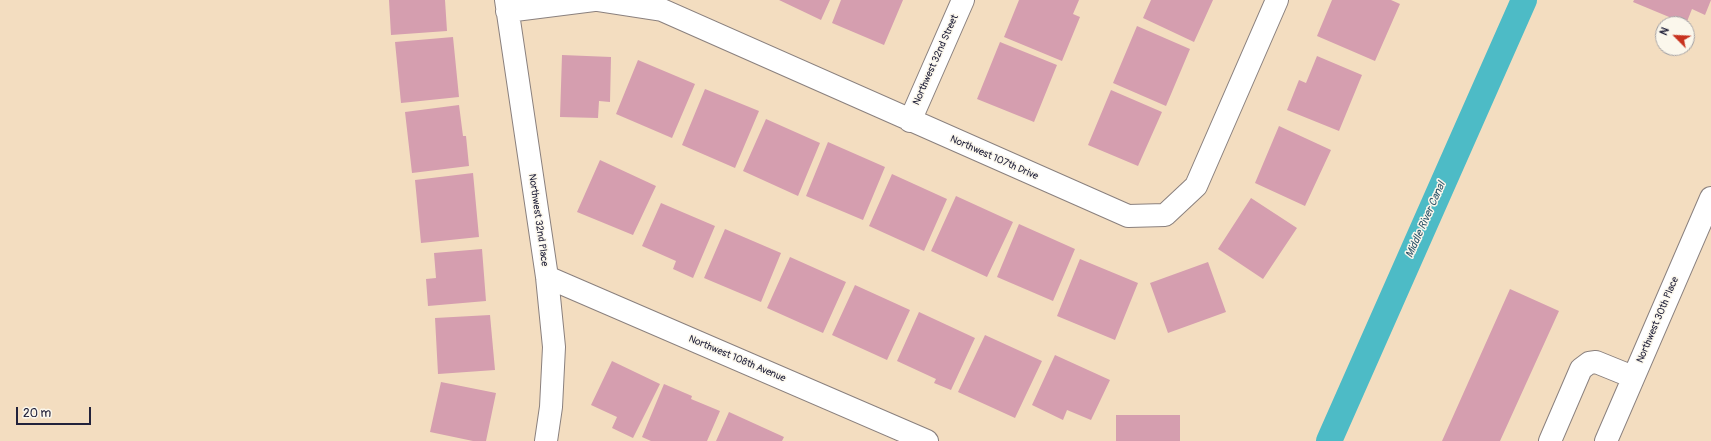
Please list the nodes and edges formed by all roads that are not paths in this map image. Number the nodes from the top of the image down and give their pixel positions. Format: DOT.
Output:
graph roads {
  1 [pos="594,0"];
  2 [pos="597,0"];
  3 [pos="963,0"];
  4 [pos="1277,0"];
  5 [pos="506,6"];
  6 [pos="910,121"];
  7 [pos="1711,198"];
  8 [pos="547,277"];
  9 [pos="1634,377"];
  10 [pos="546,441"];
  11 [pos="927,441"];
  12 [pos="1550,441"];
  13 [pos="1606,441"];
  1 -- 5 [label="street"];
  2 -- 6 [label="street, Northwest 107th Drive"];
  3 -- 6 [label="street, Northwest 32nd Street"];
  4 -- 6 [label="street, Northwest 107th Drive"];
  5 -- 8 [label="street, Northwest 32nd Place"];
  7 -- 9 [label="street, Northwest 30th Place"];
  8 -- 10 [label="street, Northwest 32nd Place"];
  8 -- 11 [label="street, Northwest 108th Avenue"];
  9 -- 12 [label="street"];
  9 -- 13 [label="street, Northwest 30th Place"];
}
